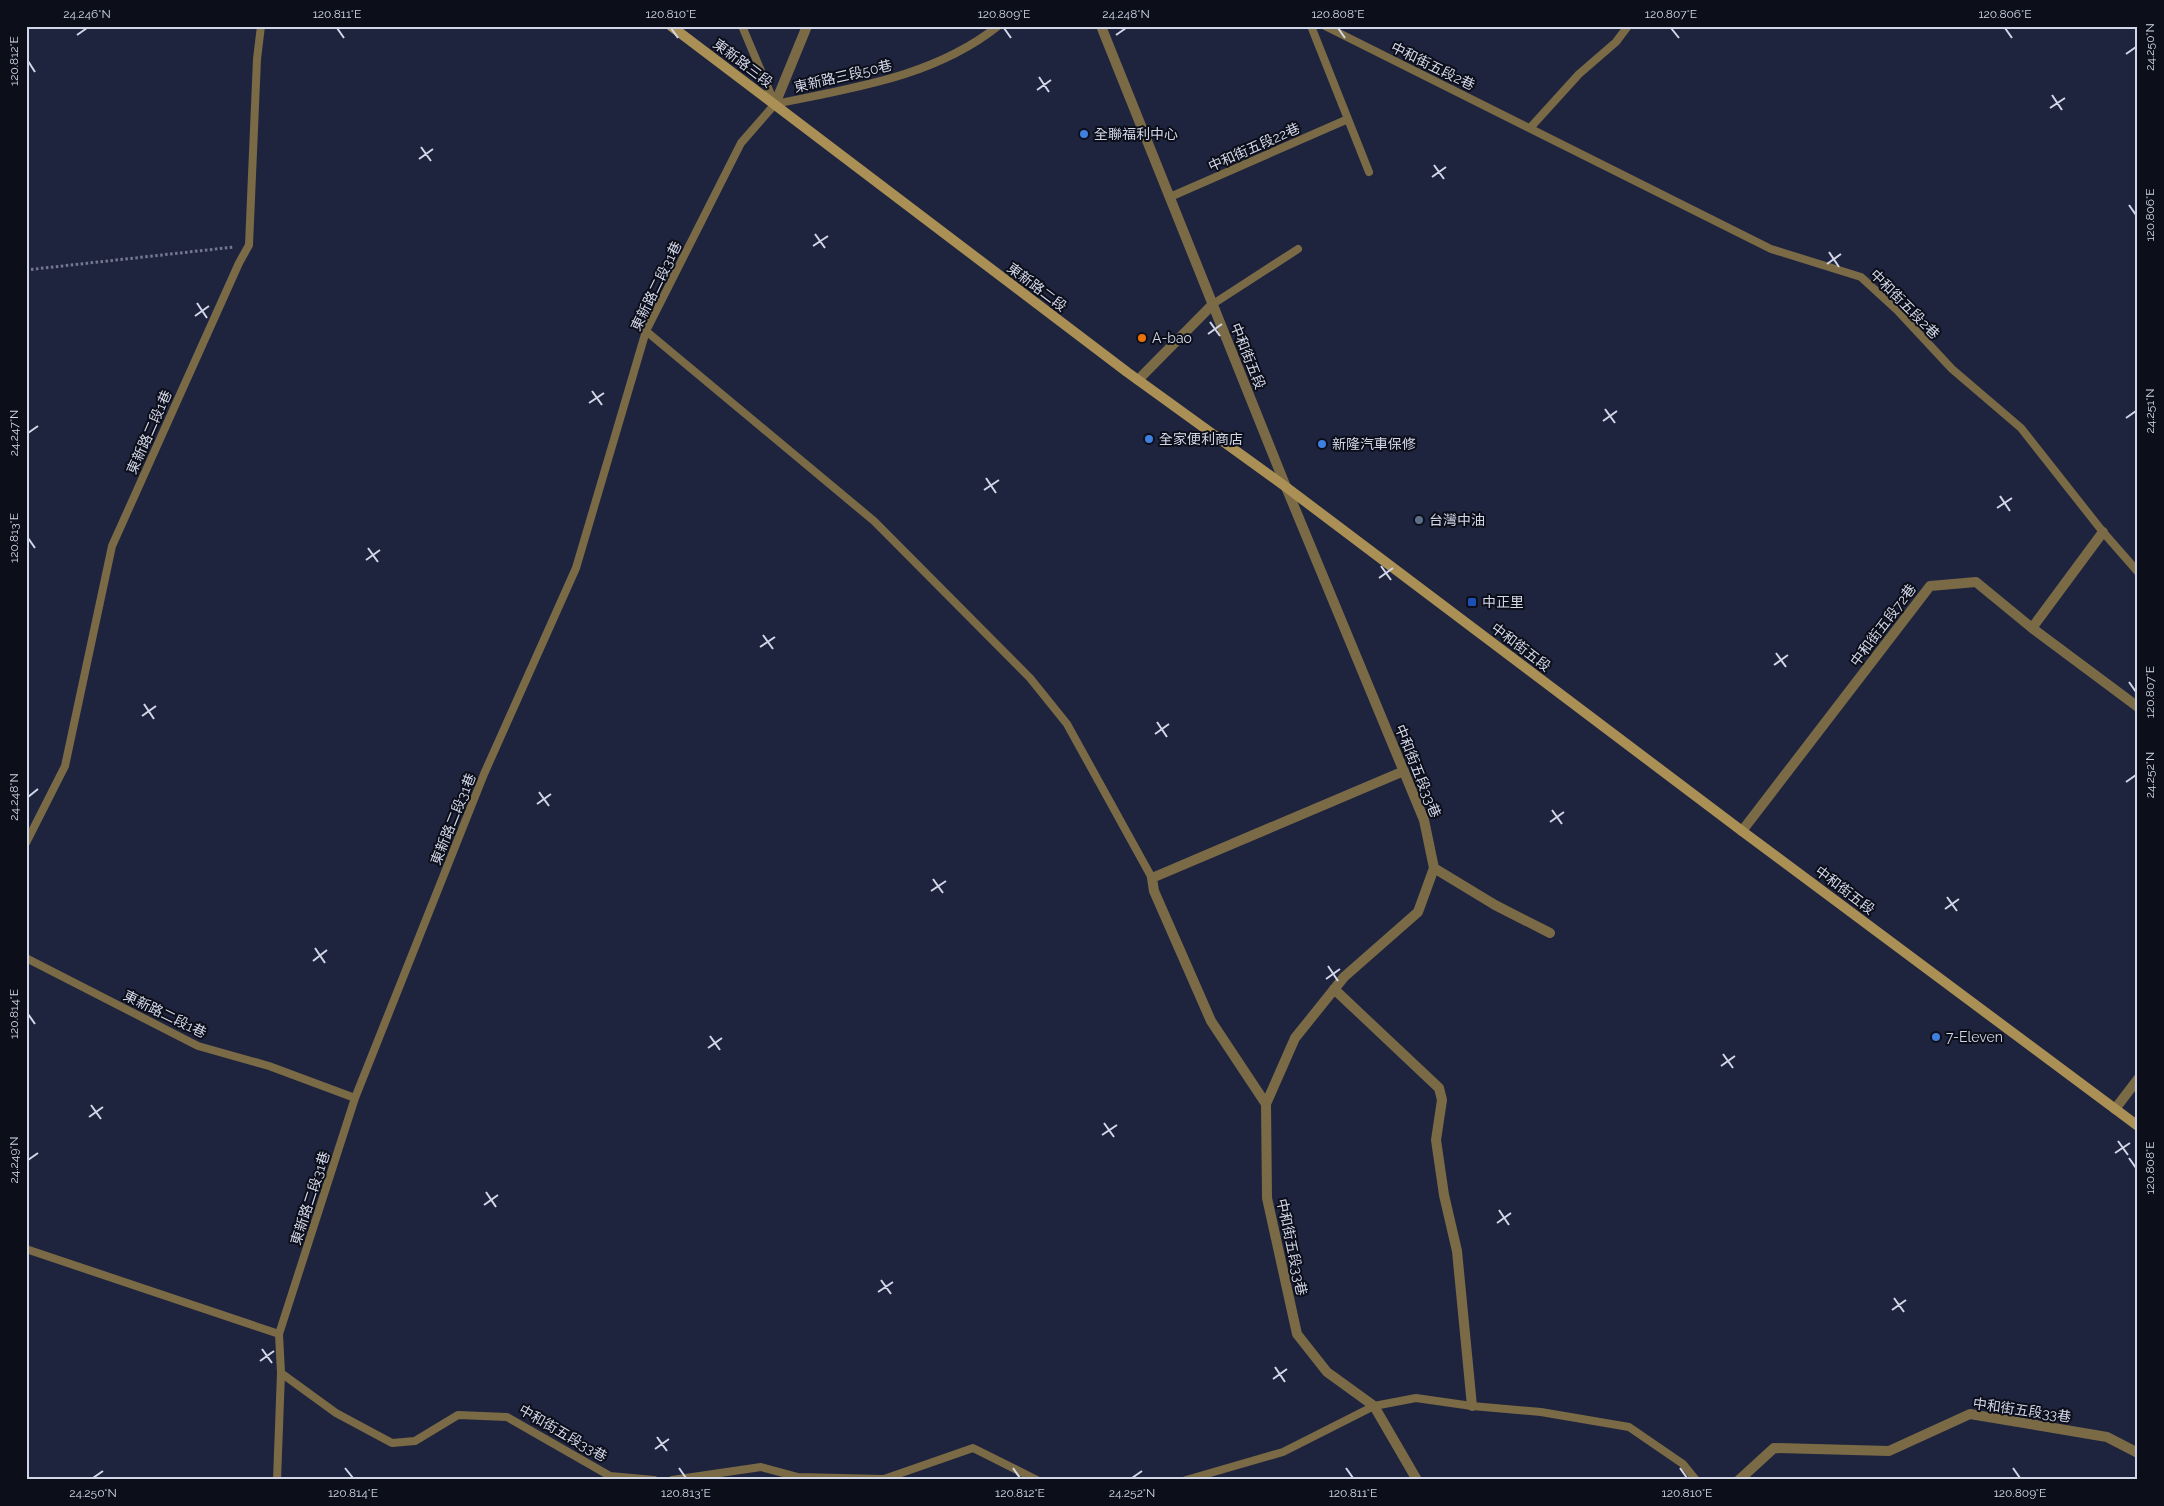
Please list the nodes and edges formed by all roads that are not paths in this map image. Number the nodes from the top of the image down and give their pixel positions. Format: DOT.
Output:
graph roads {
  1 [pos="260,26"];
  2 [pos="671,26"];
  3 [pos="742,26"];
  4 [pos="807,26"];
  5 [pos="1101,26"];
  6 [pos="1312,26"];
  7 [pos="1325,26"];
  8 [pos="1628,26"];
  9 [pos="996,27"];
  10 [pos="775,104"];
  11 [pos="1348,119"];
  12 [pos="1530,128"];
  13 [pos="1369,172"];
  14 [pos="1170,197"];
  15 [pos="1298,249"];
  16 [pos="1213,304"];
  17 [pos="646,331"];
  18 [pos="1138,380"];
  19 [pos="1286,487"];
  20 [pos="2103,532"];
  21 [pos="2138,572"];
  22 [pos="2032,628"];
  23 [pos="2138,707"];
  24 [pos="1404,771"];
  25 [pos="1742,832"];
  26 [pos="26,842"];
  27 [pos="1434,868"];
  28 [pos="1152,878"];
  29 [pos="1550,933"];
  30 [pos="26,958"];
  31 [pos="1334,989"];
  32 [pos="2138,1079"];
  33 [pos="356,1098"];
  34 [pos="1266,1104"];
  35 [pos="2115,1109"];
  36 [pos="2138,1126"];
  37 [pos="26,1249"];
  38 [pos="279,1334"];
  39 [pos="281,1373"];
  40 [pos="1374,1406"];
  41 [pos="1472,1406"];
  42 [pos="2138,1452"];
  43 [pos="277,1480"];
  44 [pos="654,1480"];
  45 [pos="672,1480"];
  46 [pos="1037,1480"];
  47 [pos="1186,1480"];
  48 [pos="1417,1480"];
  49 [pos="1696,1480"];
  50 [pos="1739,1480"];
  1 -- 26 [label="lane, 東新路二段1巷"];
  2 -- 10 [label="main road, 東新路三段"];
  3 -- 10 [label="lane"];
  4 -- 10 [label="street"];
  5 -- 14 [label="street, 中和街五段"];
  6 -- 11 [label="lane"];
  7 -- 12 [label="lane, 中和街五段2巷"];
  8 -- 12 [label="lane"];
  9 -- 10 [label="lane, 東新路三段50巷"];
  10 -- 17 [label="lane, 東新路二段31巷"];
  10 -- 18 [label="main road, 東新路二段"];
  11 -- 13 [label="lane"];
  11 -- 14 [label="lane, 中和街五段22巷"];
  12 -- 20 [label="lane, 中和街五段2巷"];
  14 -- 16 [label="street, 中和街五段"];
  15 -- 16 [label="lane"];
  16 -- 18 [label="street"];
  16 -- 19 [label="street, 中和街五段"];
  17 -- 28 [label="lane"];
  17 -- 33 [label="lane, 東新路二段31巷"];
  18 -- 19 [label="main road, 東新路二段"];
  19 -- 24 [label="street, 中和街五段33巷"];
  19 -- 25 [label="main road, 中和街五段"];
  20 -- 21 [label="lane, 中和街五段2巷"];
  20 -- 22 [label="street"];
  22 -- 23 [label="street, 中和街五段72巷"];
  22 -- 25 [label="street, 中和街五段72巷"];
  24 -- 27 [label="street, 中和街五段33巷"];
  24 -- 28 [label="street"];
  25 -- 35 [label="main road, 中和街五段"];
  27 -- 29 [label="street"];
  27 -- 31 [label="street, 中和街五段33巷"];
  28 -- 34 [label="street"];
  30 -- 33 [label="lane, 東新路二段1巷"];
  31 -- 34 [label="street, 中和街五段33巷"];
  31 -- 41 [label="street"];
  32 -- 35 [label="street"];
  33 -- 38 [label="lane, 東新路二段31巷"];
  34 -- 40 [label="street, 中和街五段33巷"];
  35 -- 36 [label="main road, 中和街五段"];
  37 -- 38 [label="lane"];
  38 -- 39 [label="lane, 東新路二段31巷"];
  39 -- 43 [label="lane, 東新路二段31巷"];
  39 -- 44 [label="lane, 中和街五段33巷"];
  40 -- 41 [label="lane"];
  40 -- 47 [label="lane"];
  40 -- 48 [label="street, 中和街五段33巷"];
  41 -- 49 [label="lane"];
  42 -- 50 [label="street, 中和街五段33巷"];
  45 -- 46 [label="lane"];
}
